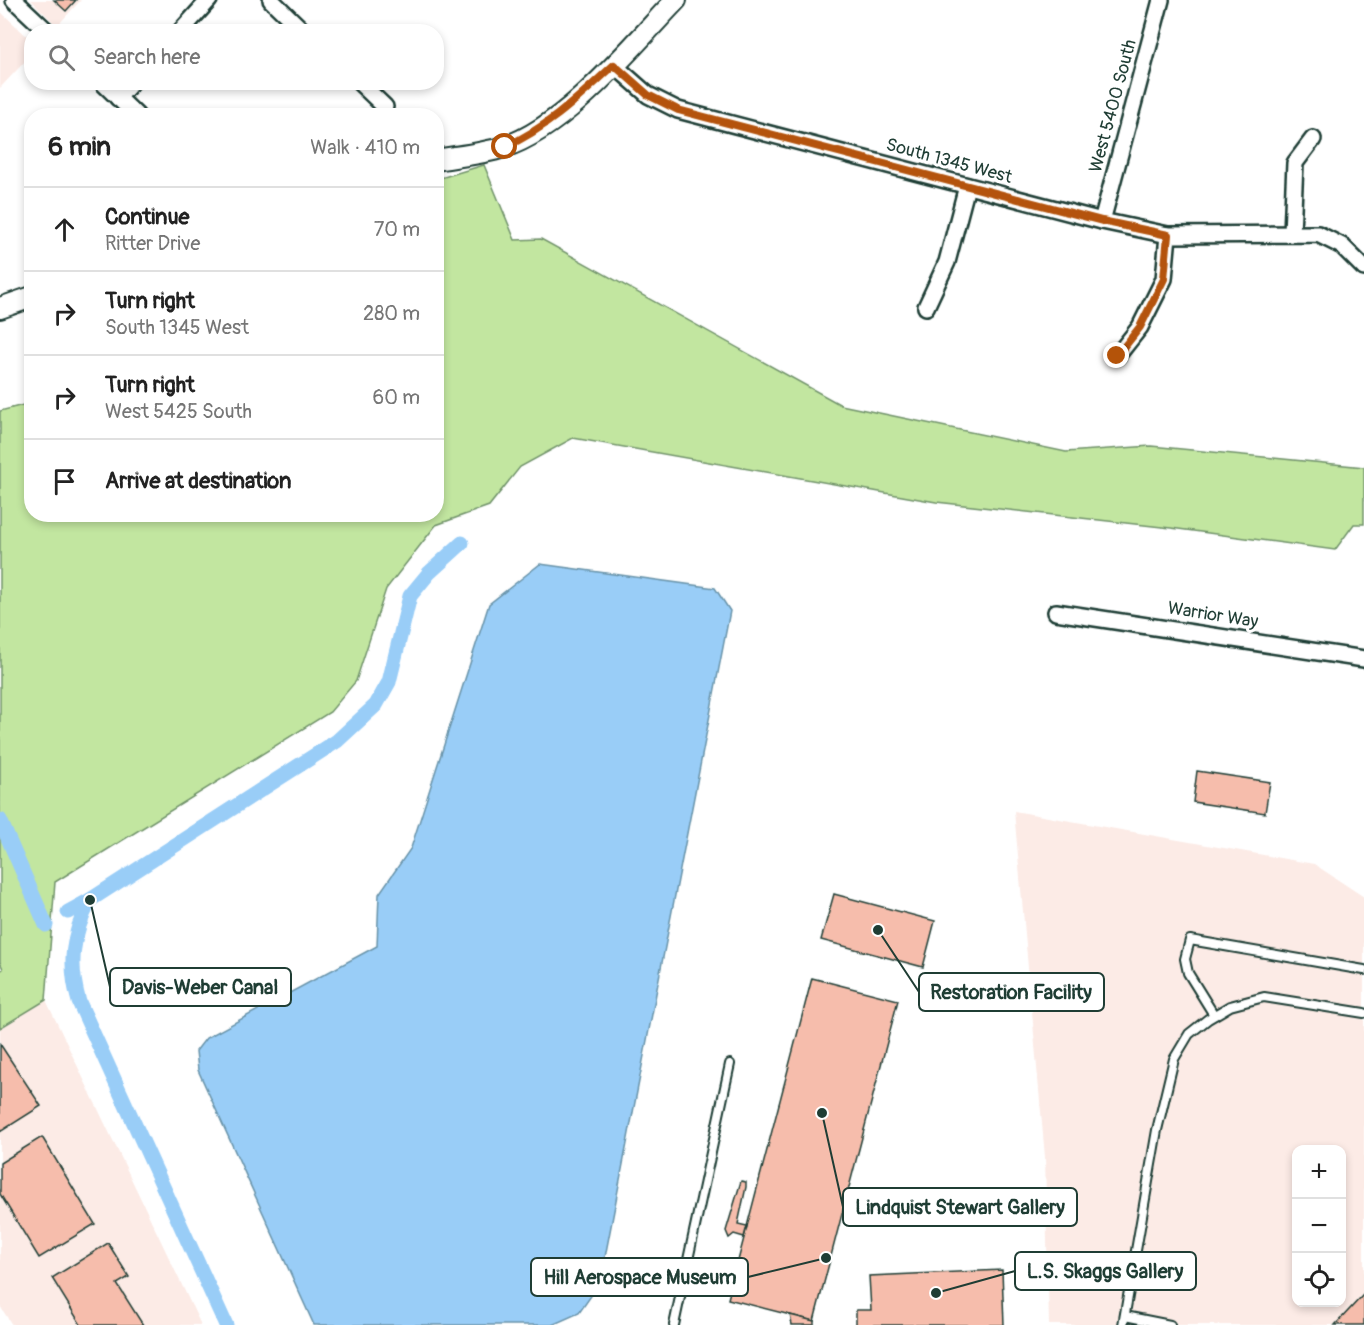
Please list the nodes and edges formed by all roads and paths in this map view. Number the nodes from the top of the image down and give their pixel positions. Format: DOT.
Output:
graph roads {
  1 [pos="14,0"];
  2 [pos="209,0"];
  3 [pos="270,0"];
  4 [pos="676,0"];
  5 [pos="1161,0"];
  6 [pos="40,24"];
  7 [pos="187,24"];
  8 [pos="296,24"];
  9 [pos="614,65"];
  10 [pos="110,90"];
  11 [pos="125,90"];
  12 [pos="367,90"];
  13 [pos="118,98"];
  14 [pos="385,107"];
  15 [pos="129,108"];
  16 [pos="1313,139"];
  17 [pos="444,158"];
  18 [pos="967,186"];
  19 [pos="1102,221"];
  20 [pos="1292,233"];
  21 [pos="1168,235"];
  22 [pos="1364,268"];
  23 [pos="24,300"];
  24 [pos="926,307"];
  25 [pos="0,308"];
  26 [pos="1117,356"];
  27 [pos="1056,612"];
  28 [pos="1364,659"];
  29 [pos="1364,970"];
  30 [pos="1364,1013"];
  31 [pos="1214,1015"];
  32 [pos="730,1064"];
  33 [pos="1125,1316"];
  34 [pos="674,1325"];
  35 [pos="1123,1325"];
  36 [pos="1170,1325"];
  1 -- 6 [label="street"];
  2 -- 7 [label="street"];
  3 -- 8 [label="street"];
  4 -- 9 [label="street"];
  5 -- 19 [label="street, West 5400 South"];
  9 -- 17 [label="street"];
  9 -- 18 [label="street, South 1345 West"];
  10 -- 13 [label="street"];
  11 -- 13 [label="street"];
  12 -- 14 [label="street"];
  13 -- 15 [label="street"];
  16 -- 20 [label="street"];
  18 -- 19 [label="street, South 1345 West"];
  18 -- 24 [label="street"];
  19 -- 21 [label="street, South 1345 West"];
  20 -- 21 [label="street, South 1345 West"];
  20 -- 22 [label="street, South 1345 West"];
  21 -- 26 [label="street"];
  23 -- 25 [label="street"];
  27 -- 28 [label="street, Warrior Way"];
  29 -- 31 [label="lane"];
  30 -- 31 [label="lane"];
  31 -- 33 [label="lane"];
  32 -- 34 [label="lane"];
  33 -- 35 [label="lane"];
  33 -- 36 [label="lane"];
}
